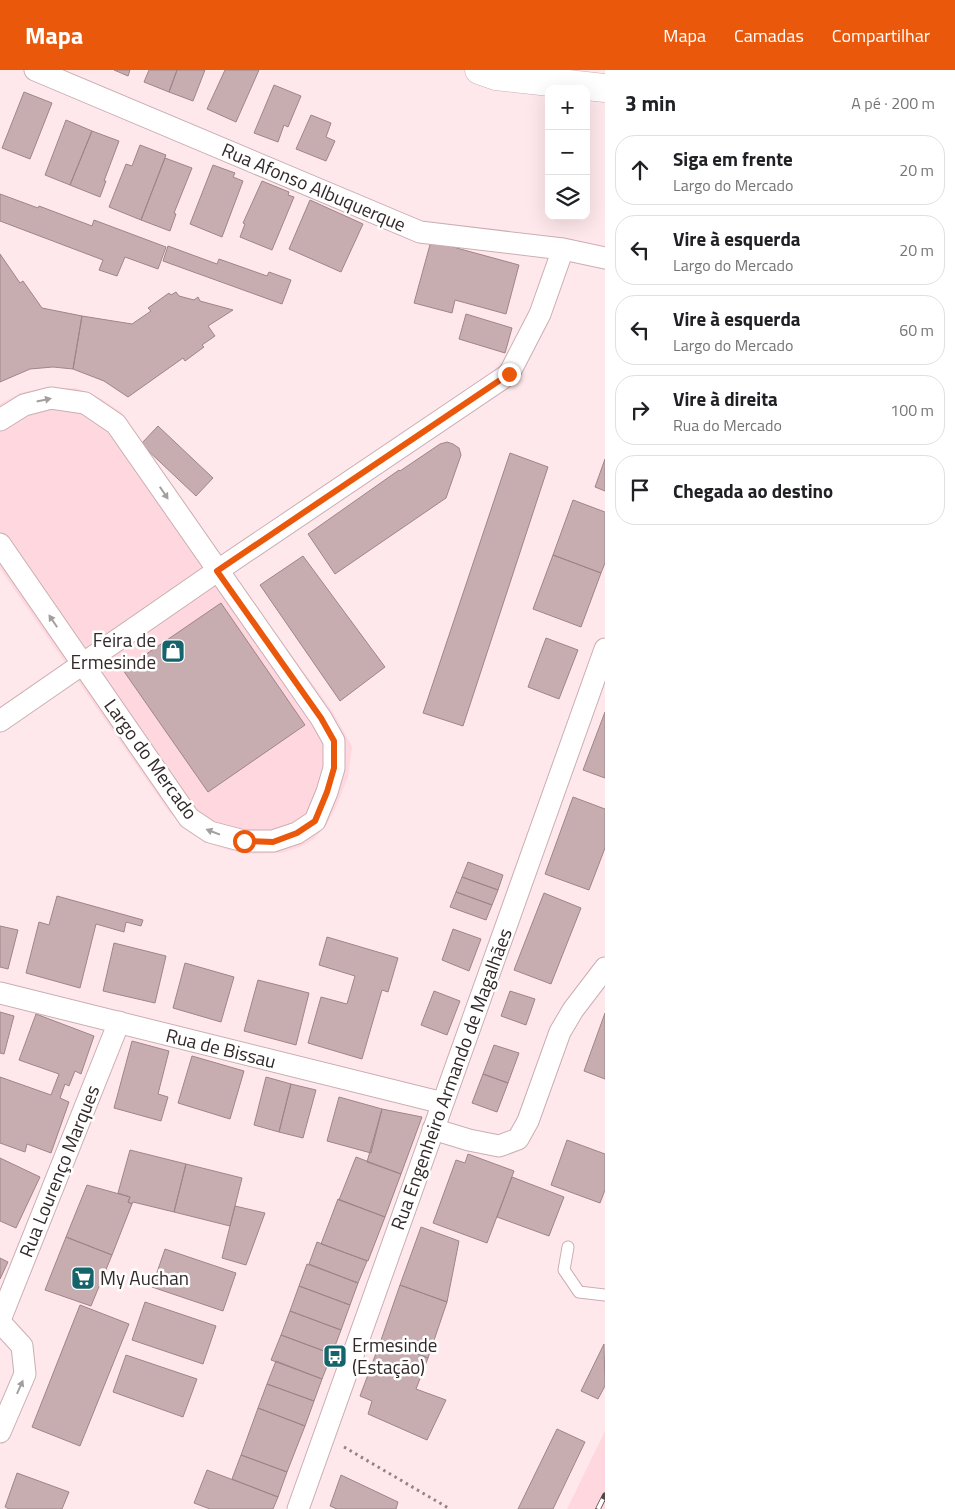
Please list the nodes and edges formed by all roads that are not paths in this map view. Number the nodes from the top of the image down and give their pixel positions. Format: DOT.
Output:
graph roads {
  1 [pos="35,70"];
  2 [pos="479,70"];
  3 [pos="528,70"];
  4 [pos="551,76"];
  5 [pos="605,88"];
  6 [pos="563,250"];
  7 [pos="605,258"];
  8 [pos="0,420"];
  9 [pos="0,544"];
  10 [pos="217,571"];
  11 [pos="605,649"];
  12 [pos="82,664"];
  13 [pos="0,721"];
  14 [pos="605,968"];
  15 [pos="0,992"];
  16 [pos="119,1022"];
  17 [pos="442,1103"];
  18 [pos="433,1129"];
  19 [pos="568,1247"];
  20 [pos="605,1295"];
  21 [pos="0,1321"];
  22 [pos="0,1432"];
  23 [pos="298,1509"];
  1 -- 6 [label="street, Rua Afonso Albuquerque"];
  2 -- 4 [label="main road"];
  3 -- 4 [label="main road"];
  4 -- 5 [label="main road"];
  6 -- 7 [label="street, Rua Afonso Albuquerque"];
  6 -- 10 [label="street"];
  8 -- 10 [label="street, Largo do Mercado, one-way"];
  12 -- 9 [label="street, Largo do Mercado, one-way"];
  10 -- 12 [label="street"];
  10 -- 12 [label="street, Largo do Mercado, one-way"];
  11 -- 17 [label="street, Rua Engenheiro Armando de Magalhães"];
  12 -- 13 [label="street"];
  14 -- 18 [label="street"];
  15 -- 16 [label="street, Rua de Bissau"];
  16 -- 17 [label="street, Rua de Bissau"];
  16 -- 21 [label="street, Rua Lourenço Marques"];
  17 -- 18 [label="street, Rua Engenheiro Armando de Magalhães"];
  18 -- 23 [label="street, Rua Engenheiro Armando de Magalhães"];
  19 -- 20 [label="lane"];
  22 -- 21 [label="street, one-way"];
}
